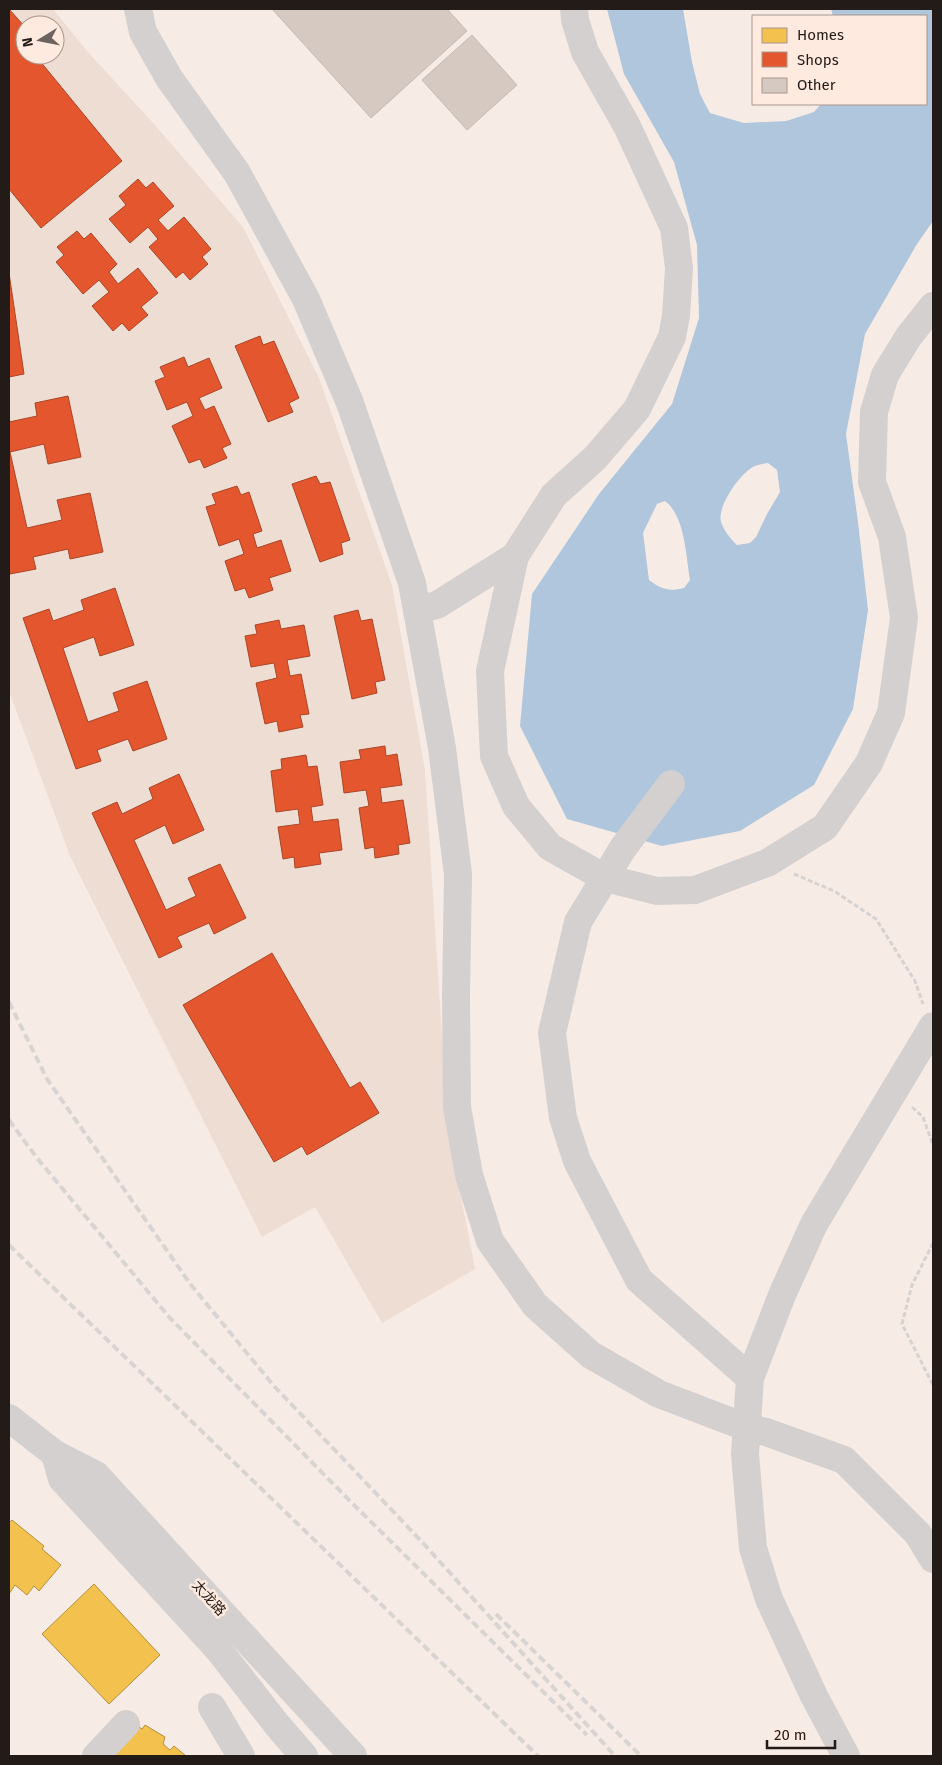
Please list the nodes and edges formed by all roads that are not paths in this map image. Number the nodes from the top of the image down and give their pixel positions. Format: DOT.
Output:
graph roads {
  1 [pos="138,9"];
  2 [pos="574,9"];
  3 [pos="933,306"];
  4 [pos="515,556"];
  5 [pos="417,610"];
  6 [pos="670,784"];
  7 [pos="605,878"];
  8 [pos="933,1027"];
  9 [pos="750,1378"];
  10 [pos="9,1418"];
  11 [pos="748,1428"];
  12 [pos="55,1454"];
  13 [pos="933,1558"];
  14 [pos="212,1707"];
  15 [pos="126,1724"];
  16 [pos="96,1756"];
  17 [pos="241,1756"];
  18 [pos="304,1756"];
  19 [pos="353,1756"];
  20 [pos="846,1756"];
  1 -- 5 [label="street"];
  2 -- 4 [label="street"];
  3 -- 7 [label="street"];
  4 -- 5 [label="street"];
  4 -- 7 [label="street"];
  5 -- 11 [label="street"];
  6 -- 7 [label="street"];
  7 -- 9 [label="street"];
  8 -- 9 [label="street"];
  9 -- 11 [label="street"];
  10 -- 12 [label="street, 太龙路"];
  11 -- 13 [label="street"];
  11 -- 20 [label="street"];
  12 -- 18 [label="street, 太龙路"];
  12 -- 19 [label="street, 太龙路"];
  14 -- 17 [label="street"];
  15 -- 16 [label="street"];
}
